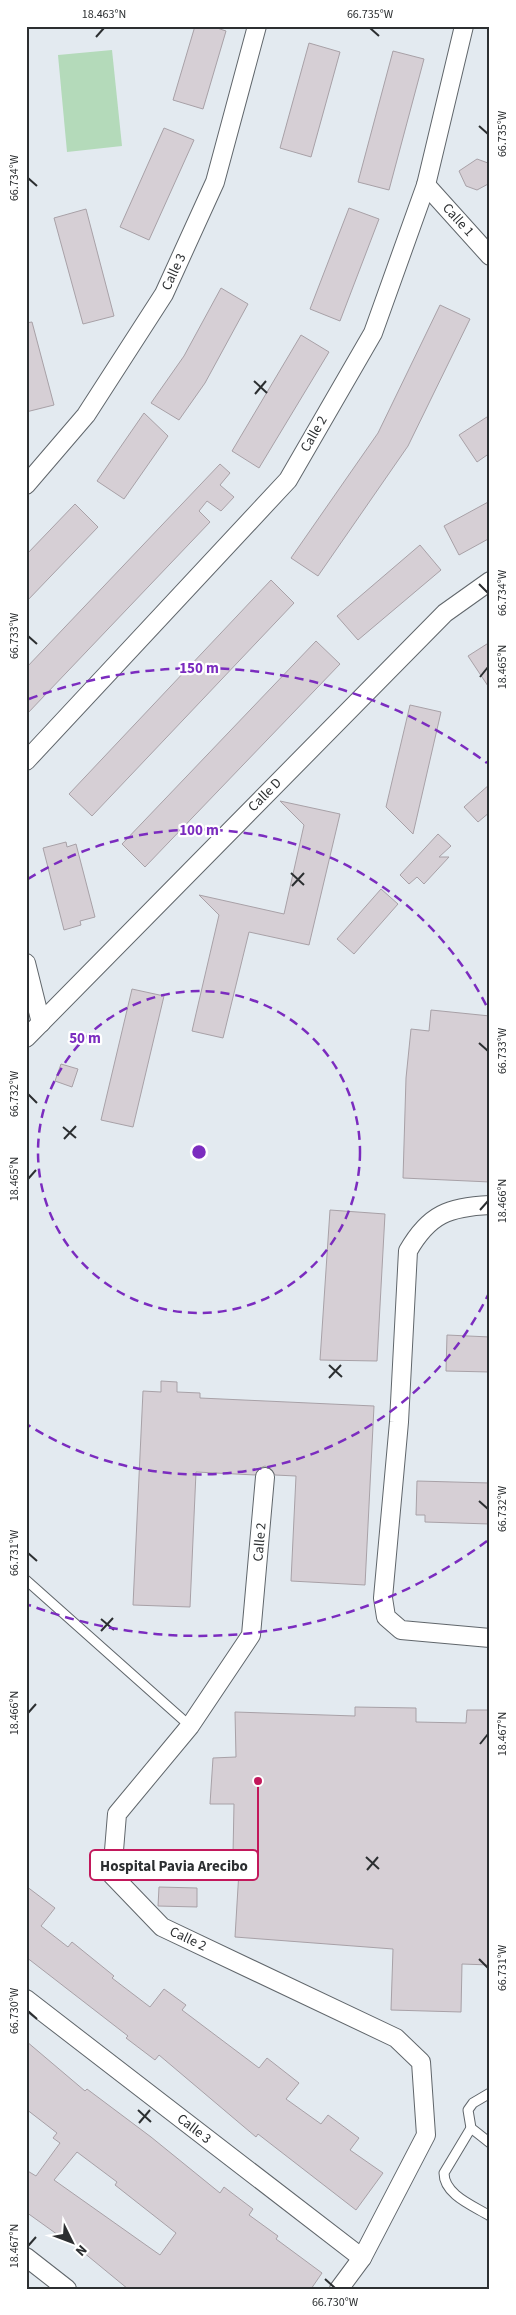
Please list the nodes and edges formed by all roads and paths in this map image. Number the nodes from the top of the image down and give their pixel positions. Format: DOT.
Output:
graph roads {
  1 [pos="257,26"];
  2 [pos="464,26"];
  3 [pos="426,184"];
  4 [pos="490,256"];
  5 [pos="26,485"];
  6 [pos="490,581"];
  7 [pos="26,761"];
  8 [pos="26,963"];
  9 [pos="41,1023"];
  10 [pos="26,1038"];
  11 [pos="490,1205"];
  12 [pos="265,1476"];
  13 [pos="26,1580"];
  14 [pos="490,1638"];
  15 [pos="190,1726"];
  16 [pos="26,1999"];
  17 [pos="490,2093"];
  18 [pos="471,2128"];
  19 [pos="490,2143"];
  20 [pos="490,2216"];
  21 [pos="26,2257"];
  22 [pos="362,2258"];
  23 [pos="67,2289"];
  24 [pos="338,2289"];
  1 -- 5 [label="street, Calle 3"];
  2 -- 3 [label="street, Calle 2"];
  3 -- 4 [label="street, Calle 1"];
  3 -- 7 [label="street, Calle 2"];
  6 -- 9 [label="street, Calle D"];
  8 -- 9 [label="street"];
  9 -- 10 [label="street, Calle D"];
  11 -- 14 [label="street"];
  12 -- 15 [label="street, Calle 2"];
  13 -- 15 [label="lane"];
  15 -- 22 [label="street, Calle 2"];
  16 -- 22 [label="street, Calle 3"];
  17 -- 18 [label="lane"];
  18 -- 19 [label="lane"];
  18 -- 20 [label="lane"];
  21 -- 23 [label="street"];
  22 -- 24 [label="street, Calle 2"];
}
